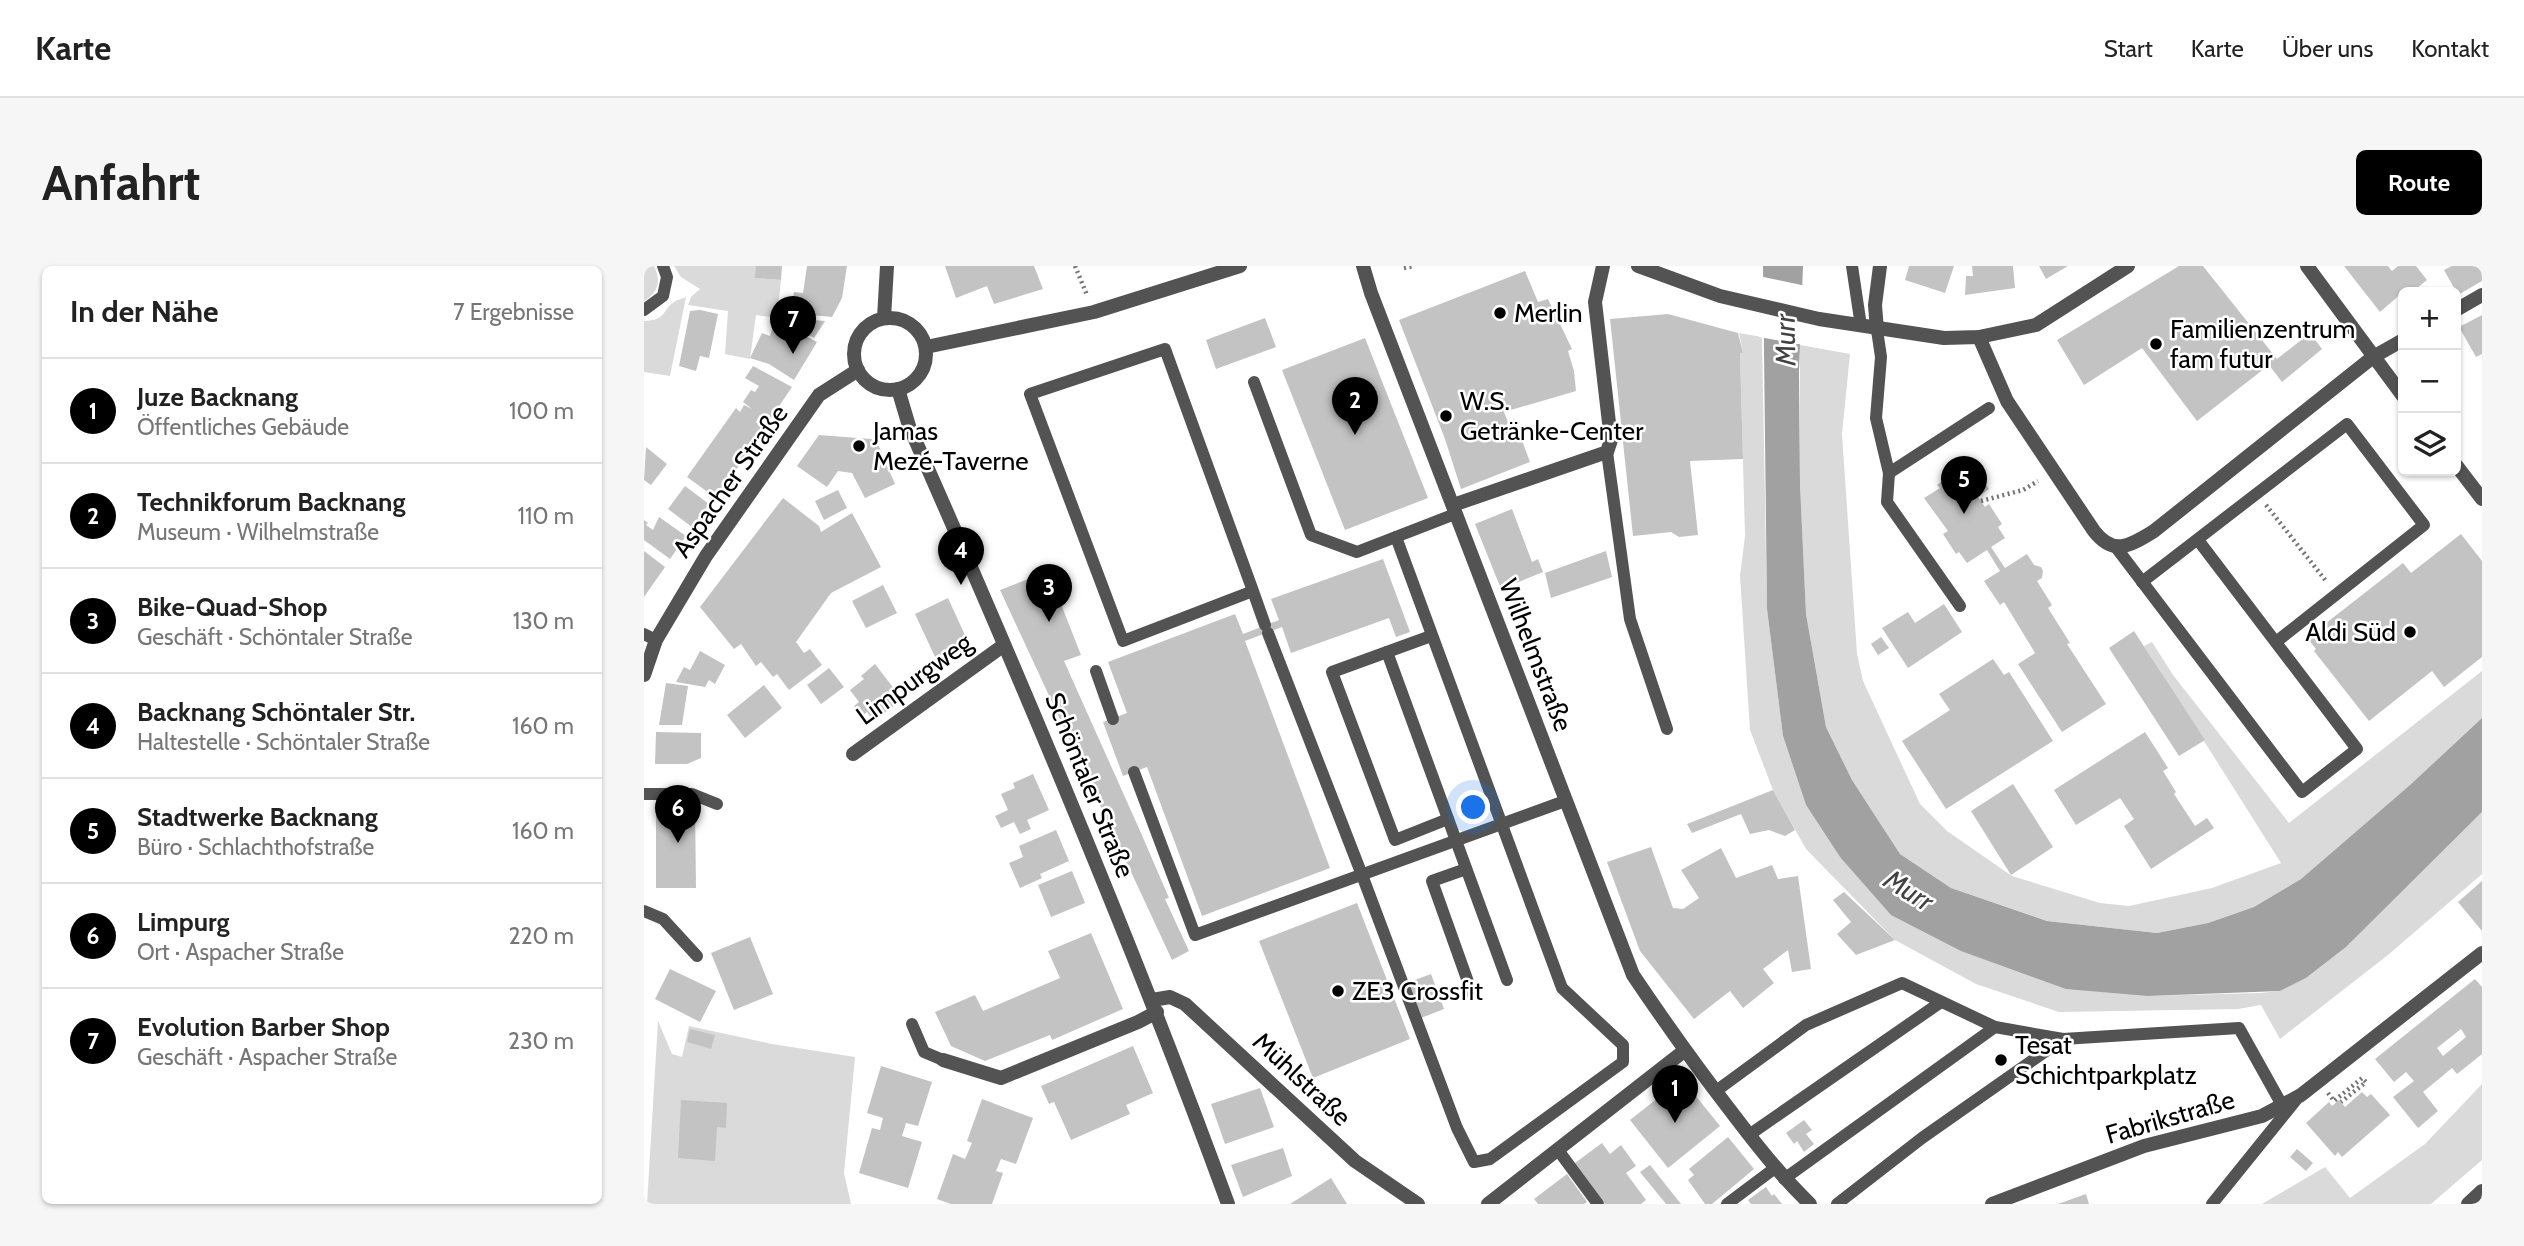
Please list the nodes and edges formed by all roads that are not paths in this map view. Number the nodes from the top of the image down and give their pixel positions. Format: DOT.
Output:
graph roads {
  1 [pos="663,266"];
  2 [pos="887,266"];
  3 [pos="1240,266"];
  4 [pos="1363,266"];
  5 [pos="1603,266"];
  6 [pos="1638,266"];
  7 [pos="1852,266"];
  8 [pos="1880,266"];
  9 [pos="2128,266"];
  10 [pos="2310,276"];
  11 [pos="2482,295"];
  12 [pos="2461,307"];
  13 [pos="644,310"];
  14 [pos="884,318"];
  15 [pos="1859,326"];
  16 [pos="1877,330"];
  17 [pos="1979,337"];
  18 [pos="2398,343"];
  19 [pos="926,347"];
  20 [pos="2373,357"];
  21 [pos="858,370"];
  22 [pos="1254,382"];
  23 [pos="898,389"];
  24 [pos="2398,390"];
  25 [pos="1989,408"];
  26 [pos="1607,452"];
  27 [pos="2461,472"];
  28 [pos="1889,473"];
  29 [pos="2482,499"];
  30 [pos="1454,510"];
  31 [pos="1396,537"];
  32 [pos="2198,540"];
  33 [pos="2115,546"];
  34 [pos="2143,582"];
  35 [pos="1253,591"];
  36 [pos="1960,606"];
  37 [pos="1431,636"];
  38 [pos="647,640"];
  39 [pos="2276,642"];
  40 [pos="1004,645"];
  41 [pos="1387,652"];
  42 [pos="1096,671"];
  43 [pos="644,675"];
  44 [pos="1113,719"];
  45 [pos="1667,729"];
  46 [pos="853,754"];
  47 [pos="1133,772"];
  48 [pos="644,794"];
  49 [pos="1565,801"];
  50 [pos="718,804"];
  51 [pos="1448,819"];
  52 [pos="1503,824"];
  53 [pos="1456,841"];
  54 [pos="1466,869"];
  55 [pos="1362,875"];
  56 [pos="644,911"];
  57 [pos="2482,953"];
  58 [pos="697,956"];
  59 [pos="1507,981"];
  60 [pos="1472,993"];
  61 [pos="1941,1002"];
  62 [pos="1155,1006"];
  63 [pos="912,1024"];
  64 [pos="1995,1027"];
  65 [pos="2063,1039"];
  66 [pos="1684,1051"];
  67 [pos="943,1060"];
  68 [pos="1716,1091"];
  69 [pos="2301,1095"];
  70 [pos="2281,1105"];
  71 [pos="1749,1135"];
  72 [pos="1558,1150"];
  73 [pos="1780,1174"];
  74 [pos="2482,1191"];
  75 [pos="1228,1204"];
  76 [pos="1418,1204"];
  77 [pos="1488,1204"];
  78 [pos="1598,1204"];
  79 [pos="1727,1204"];
  80 [pos="1810,1204"];
  81 [pos="1838,1204"];
  82 [pos="1992,1204"];
  83 [pos="2212,1204"];
  84 [pos="2468,1204"];
  1 -- 13 [label="lane"];
  2 -- 14 [label="street"];
  3 -- 19 [label="street"];
  4 -- 30 [label="street, Wilhelmstraße"];
  5 -- 26 [label="street"];
  6 -- 15 [label="street"];
  7 -- 15 [label="lane"];
  8 -- 16 [label="street"];
  9 -- 17 [label="street"];
  10 -- 20 [label="street"];
  11 -- 12 [label="street"];
  14 -- 19 [label="street"];
  14 -- 21 [label="street"];
  15 -- 16 [label="street"];
  16 -- 17 [label="street"];
  16 -- 28 [label="lane"];
  17 -- 33 [label="street"];
  18 -- 20 [label="street"];
  19 -- 23 [label="street"];
  20 -- 24 [label="street"];
  20 -- 33 [label="street"];
  21 -- 23 [label="street"];
  21 -- 38 [label="street, Aspacher Straße"];
  22 -- 31 [label="lane"];
  23 -- 40 [label="street, Schöntaler Straße"];
  25 -- 28 [label="lane"];
  26 -- 30 [label="street"];
  26 -- 45 [label="lane"];
  27 -- 29 [label="street"];
  28 -- 36 [label="lane"];
  30 -- 31 [label="lane"];
  30 -- 49 [label="street, Wilhelmstraße"];
  31 -- 37 [label="lane"];
  32 -- 34 [label="lane"];
  32 -- 39 [label="lane"];
  32 -- 39 [label="lane"];
  33 -- 34 [label="lane"];
  34 -- 39 [label="lane"];
  35 -- 35 [label="lane"];
  35 -- 55 [label="lane"];
  37 -- 41 [label="lane"];
  37 -- 52 [label="lane"];
  38 -- 43 [label="street, Aspacher Straße"];
  40 -- 46 [label="street, Limpurgweg"];
  40 -- 62 [label="street, Schöntaler Straße"];
  41 -- 51 [label="lane"];
  41 -- 51 [label="lane"];
  42 -- 44 [label="lane"];
  47 -- 55 [label="lane"];
  48 -- 50 [label="lane"];
  49 -- 52 [label="lane"];
  49 -- 66 [label="street, Wilhelmstraße"];
  51 -- 53 [label="lane"];
  52 -- 53 [label="lane"];
  52 -- 55 [label="lane"];
  53 -- 54 [label="lane"];
  53 -- 55 [label="lane"];
  54 -- 59 [label="lane"];
  54 -- 60 [label="lane"];
  56 -- 58 [label="lane"];
  57 -- 69 [label="street, Fabrikstraße"];
  61 -- 64 [label="lane"];
  61 -- 68 [label="lane"];
  61 -- 71 [label="lane"];
  62 -- 67 [label="street"];
  62 -- 75 [label="street, Schöntaler Straße"];
  62 -- 76 [label="street, Mühlstraße"];
  63 -- 67 [label="lane"];
  64 -- 65 [label="lane"];
  64 -- 73 [label="lane"];
  65 -- 70 [label="lane"];
  65 -- 81 [label="lane"];
  66 -- 68 [label="street"];
  66 -- 72 [label="street"];
  68 -- 71 [label="street"];
  69 -- 70 [label="street, Fabrikstraße"];
  69 -- 83 [label="lane"];
  70 -- 82 [label="street, Fabrikstraße"];
  71 -- 73 [label="street"];
  72 -- 77 [label="street"];
  72 -- 78 [label="lane"];
  73 -- 79 [label="lane"];
  73 -- 80 [label="street"];
  74 -- 84 [label="street"];
}
